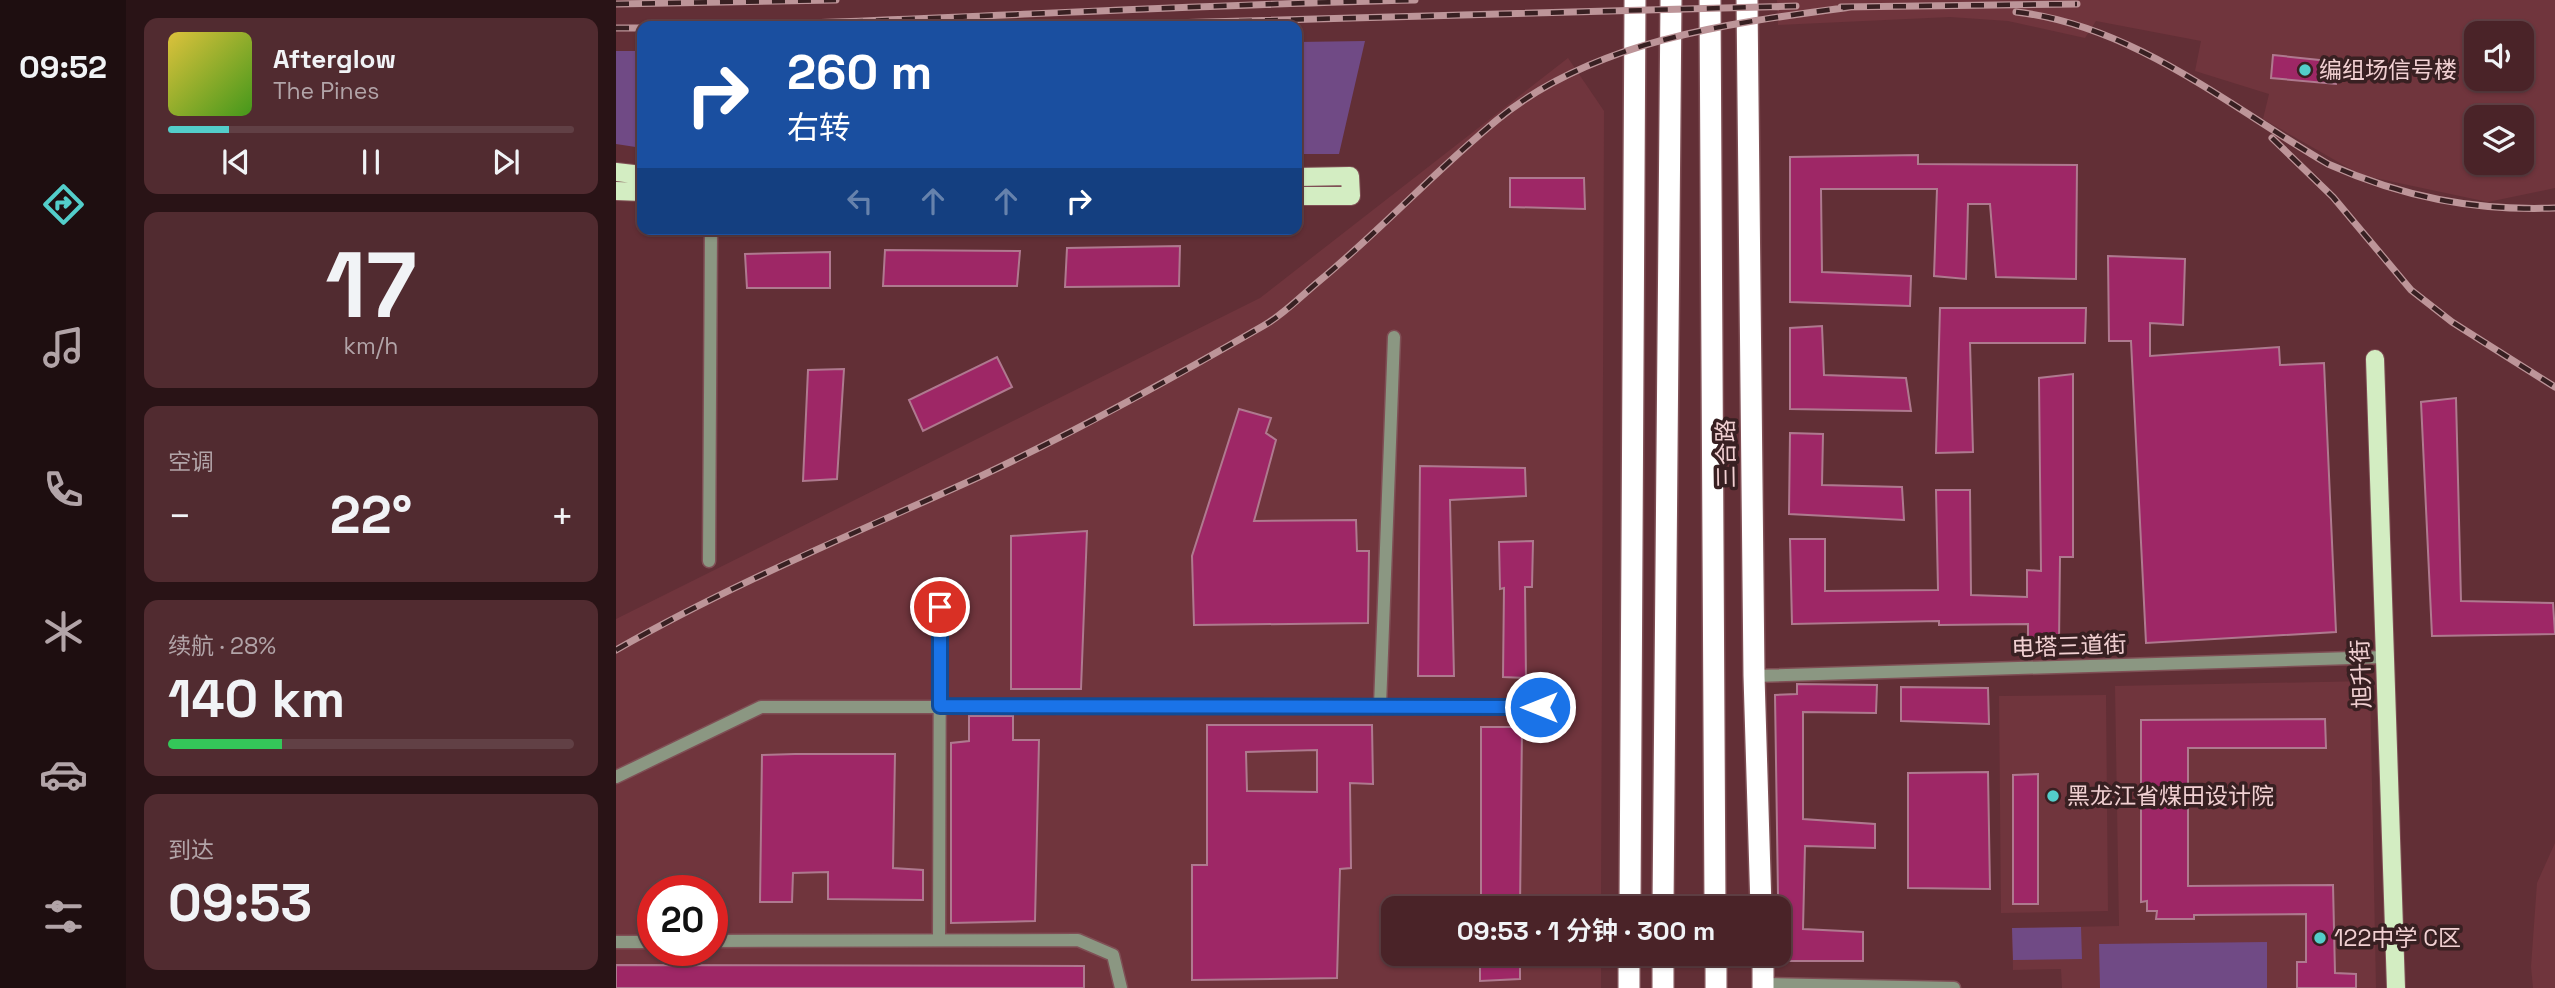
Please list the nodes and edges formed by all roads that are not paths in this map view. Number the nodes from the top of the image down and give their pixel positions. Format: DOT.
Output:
graph roads {
  1 [pos="1635,0"];
  2 [pos="1671,0"];
  3 [pos="1710,0"];
  4 [pos="1747,0"];
  5 [pos="616,172"];
  6 [pos="637,174"];
  7 [pos="1302,177"];
  8 [pos="616,191"];
  9 [pos="637,192"];
  10 [pos="1302,196"];
  11 [pos="711,235"];
  12 [pos="1394,337"];
  13 [pos="2375,359"];
  14 [pos="709,561"];
  15 [pos="940,607"];
  16 [pos="2385,657"];
  17 [pos="1754,676"];
  18 [pos="940,706"];
  19 [pos="1380,706"];
  20 [pos="1540,707"];
  21 [pos="616,777"];
  22 [pos="1630,896"];
  23 [pos="1663,896"];
  24 [pos="1715,896"];
  25 [pos="1761,896"];
  26 [pos="939,940"];
  27 [pos="616,942"];
  28 [pos="637,942"];
  29 [pos="728,942"];
  30 [pos="1629,966"];
  31 [pos="1663,966"];
  32 [pos="1716,966"];
  33 [pos="1763,966"];
  34 [pos="1763,986"];
  35 [pos="1121,988"];
  36 [pos="1629,988"];
  37 [pos="1661,988"];
  38 [pos="1716,988"];
  39 [pos="1954,988"];
  40 [pos="2396,988"];
  1 -- 22 [label="highway"];
  2 -- 23 [label="highway"];
  3 -- 24 [label="highway, 三合路"];
  4 -- 17 [label="highway, 三合路"];
  5 -- 6 [label="main road"];
  7 -- 10 [label="main road"];
  8 -- 9 [label="main road"];
  11 -- 14 [label="street"];
  12 -- 19 [label="street"];
  13 -- 16 [label="main road, 旭升街"];
  15 -- 18 [label="street"];
  16 -- 17 [label="street, 电塔三道街"];
  16 -- 40 [label="main road, 旭升街"];
  17 -- 25 [label="highway, 三合路"];
  18 -- 19 [label="street"];
  18 -- 21 [label="street"];
  18 -- 26 [label="street"];
  19 -- 20 [label="street"];
  26 -- 29 [label="street"];
  26 -- 35 [label="street"];
  27 -- 28 [label="street"];
  30 -- 36 [label="highway"];
  31 -- 37 [label="highway"];
  32 -- 38 [label="highway"];
  33 -- 34 [label="highway"];
  34 -- 39 [label="street"];
}
